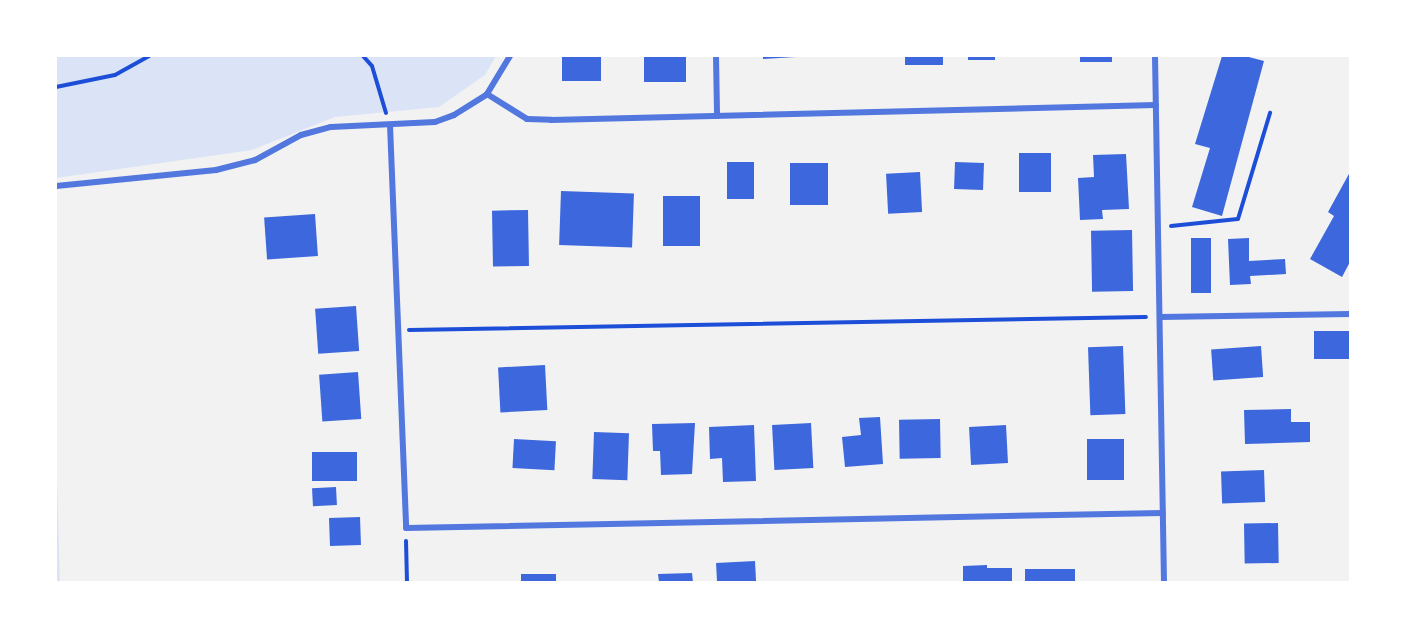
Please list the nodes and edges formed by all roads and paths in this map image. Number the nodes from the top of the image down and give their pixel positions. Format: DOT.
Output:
graph roads {
  1 [pos="148,56"];
  2 [pos="363,56"];
  3 [pos="510,56"];
  4 [pos="716,56"];
  5 [pos="1155,56"];
  6 [pos="56,87"];
  7 [pos="487,94"];
  8 [pos="1156,105"];
  9 [pos="1270,113"];
  10 [pos="717,116"];
  11 [pos="390,125"];
  12 [pos="56,186"];
  13 [pos="1159,228"];
  14 [pos="1350,314"];
  15 [pos="1161,317"];
  16 [pos="400,330"];
  17 [pos="1163,513"];
  18 [pos="406,528"];
  19 [pos="407,582"];
  20 [pos="1164,582"];
  1 -- 6 [label="path"];
  2 -- 11 [label="path"];
  3 -- 7 [label="street"];
  4 -- 10 [label="street"];
  5 -- 8 [label="street"];
  7 -- 10 [label="street"];
  7 -- 11 [label="street"];
  8 -- 10 [label="street"];
  8 -- 13 [label="street"];
  9 -- 13 [label="path"];
  11 -- 12 [label="street"];
  11 -- 16 [label="street"];
  13 -- 15 [label="street"];
  14 -- 15 [label="street"];
  15 -- 16 [label="path"];
  15 -- 17 [label="street"];
  16 -- 18 [label="street"];
  17 -- 18 [label="street"];
  17 -- 20 [label="street"];
  18 -- 19 [label="path"];
}
